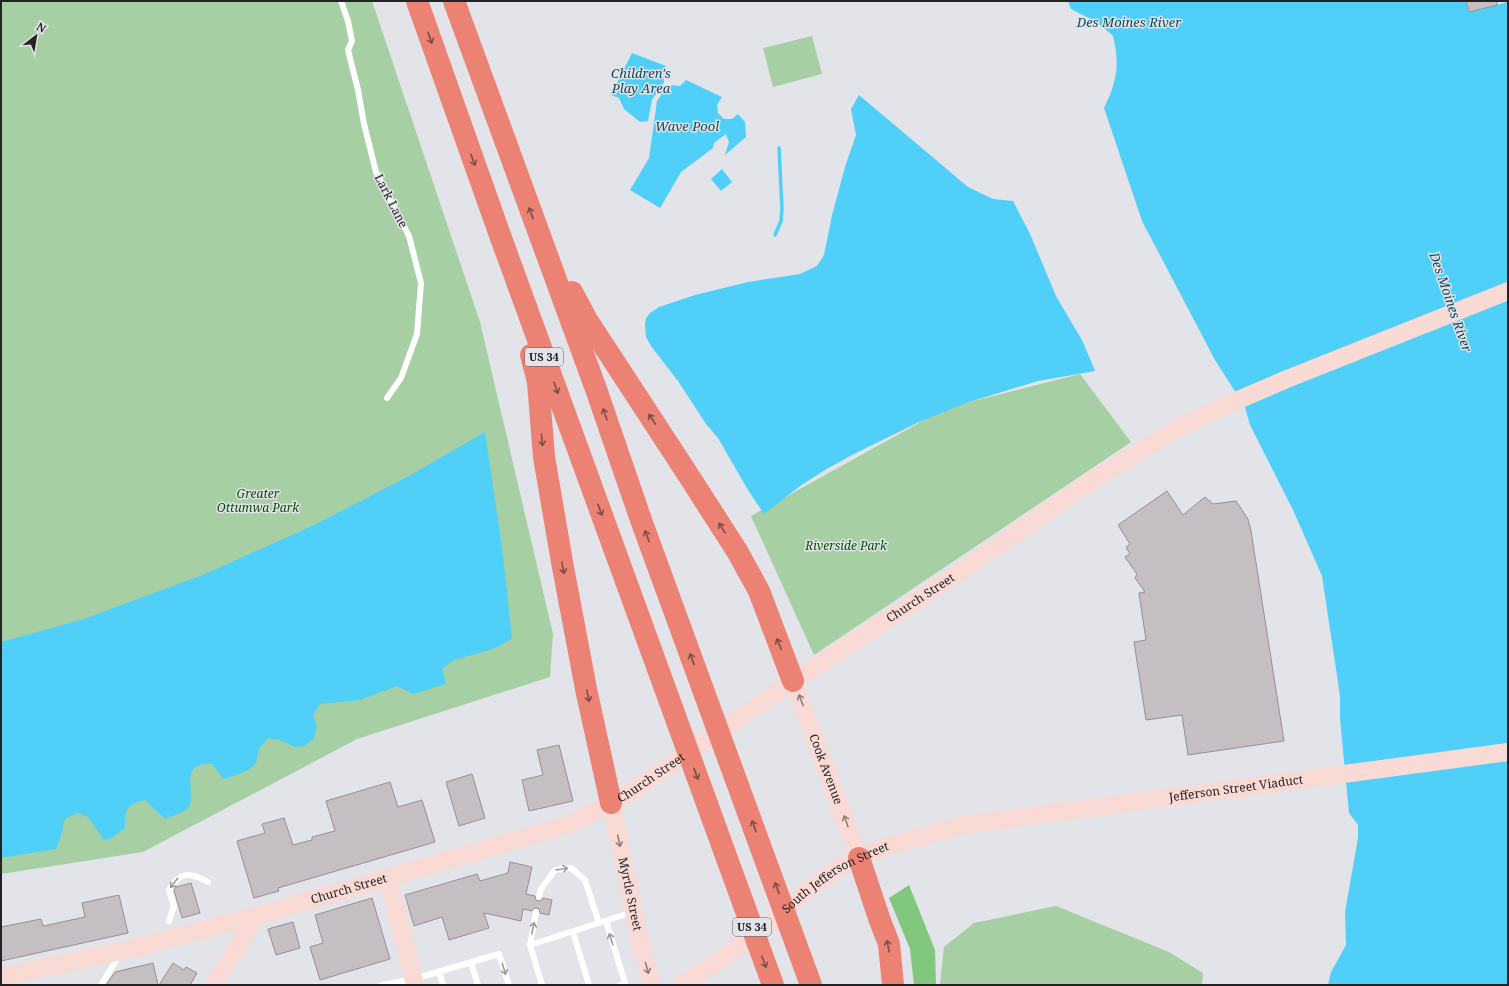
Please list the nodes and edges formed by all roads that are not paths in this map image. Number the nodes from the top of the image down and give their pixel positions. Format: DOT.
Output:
graph roads {
  1 [pos="341,1"];
  2 [pos="417,1"];
  3 [pos="454,1"];
  4 [pos="538,234"];
  5 [pos="501,238"];
  6 [pos="1508,291"];
  7 [pos="387,398"];
  8 [pos="793,681"];
  9 [pos="1508,752"];
  10 [pos="611,803"];
  11 [pos="964,825"];
  12 [pos="859,858"];
  13 [pos="388,877"];
  14 [pos="208,882"];
  15 [pos="540,897"];
  16 [pos="536,912"];
  17 [pos="634,912"];
  18 [pos="256,916"];
  19 [pos="169,921"];
  20 [pos="606,921"];
  21 [pos="599,924"];
  22 [pos="573,932"];
  23 [pos="530,945"];
  24 [pos="122,951"];
  25 [pos="471,963"];
  26 [pos="439,972"];
  27 [pos="1,978"];
  28 [pos="415,982"];
  29 [pos="772,983"];
  30 [pos="623,984"];
  31 [pos="100,985"];
  32 [pos="214,985"];
  33 [pos="382,985"];
  34 [pos="443,985"];
  35 [pos="478,985"];
  36 [pos="509,985"];
  37 [pos="542,985"];
  38 [pos="589,985"];
  39 [pos="652,985"];
  40 [pos="681,985"];
  41 [pos="811,985"];
  42 [pos="893,985"];
  1 -- 7 [label="lane, Lark Lane"];
  2 -- 5 [label="highway, US 34, one-way"];
  4 -- 3 [label="highway, US 34, one-way"];
  8 -- 4 [label="highway, one-way"];
  41 -- 4 [label="highway, US 34, one-way"];
  5 -- 10 [label="highway, one-way"];
  5 -- 29 [label="highway, US 34, one-way"];
  6 -- 8 [label="main road, Church Street"];
  8 -- 10 [label="main road, Church Street"];
  12 -- 8 [label="main road, Cook Avenue, one-way"];
  9 -- 11 [label="main road, Jefferson Street Viaduct"];
  10 -- 13 [label="main road, Church Street"];
  10 -- 17 [label="main road, Myrtle Street, one-way"];
  11 -- 12 [label="main road, South Jefferson Street"];
  12 -- 40 [label="main road, South Jefferson Street"];
  42 -- 12 [label="highway, one-way"];
  13 -- 18 [label="main road, Church Street"];
  13 -- 28 [label="main road"];
  14 -- 19 [label="lane, one-way"];
  15 -- 21 [label="lane, one-way"];
  23 -- 16 [label="lane, one-way"];
  17 -- 20 [label="lane"];
  17 -- 39 [label="main road, Myrtle Street, one-way"];
  18 -- 24 [label="main road, Church Street"];
  18 -- 32 [label="main road"];
  20 -- 21 [label="lane"];
  30 -- 20 [label="lane, one-way"];
  21 -- 22 [label="lane"];
  22 -- 23 [label="lane"];
  22 -- 38 [label="lane"];
  23 -- 37 [label="lane"];
  24 -- 27 [label="main road, Church Street"];
  24 -- 31 [label="lane"];
  25 -- 26 [label="lane"];
  25 -- 35 [label="lane"];
  25 -- 36 [label="lane, one-way"];
  26 -- 28 [label="lane"];
  26 -- 34 [label="lane"];
  28 -- 33 [label="lane"];
}
